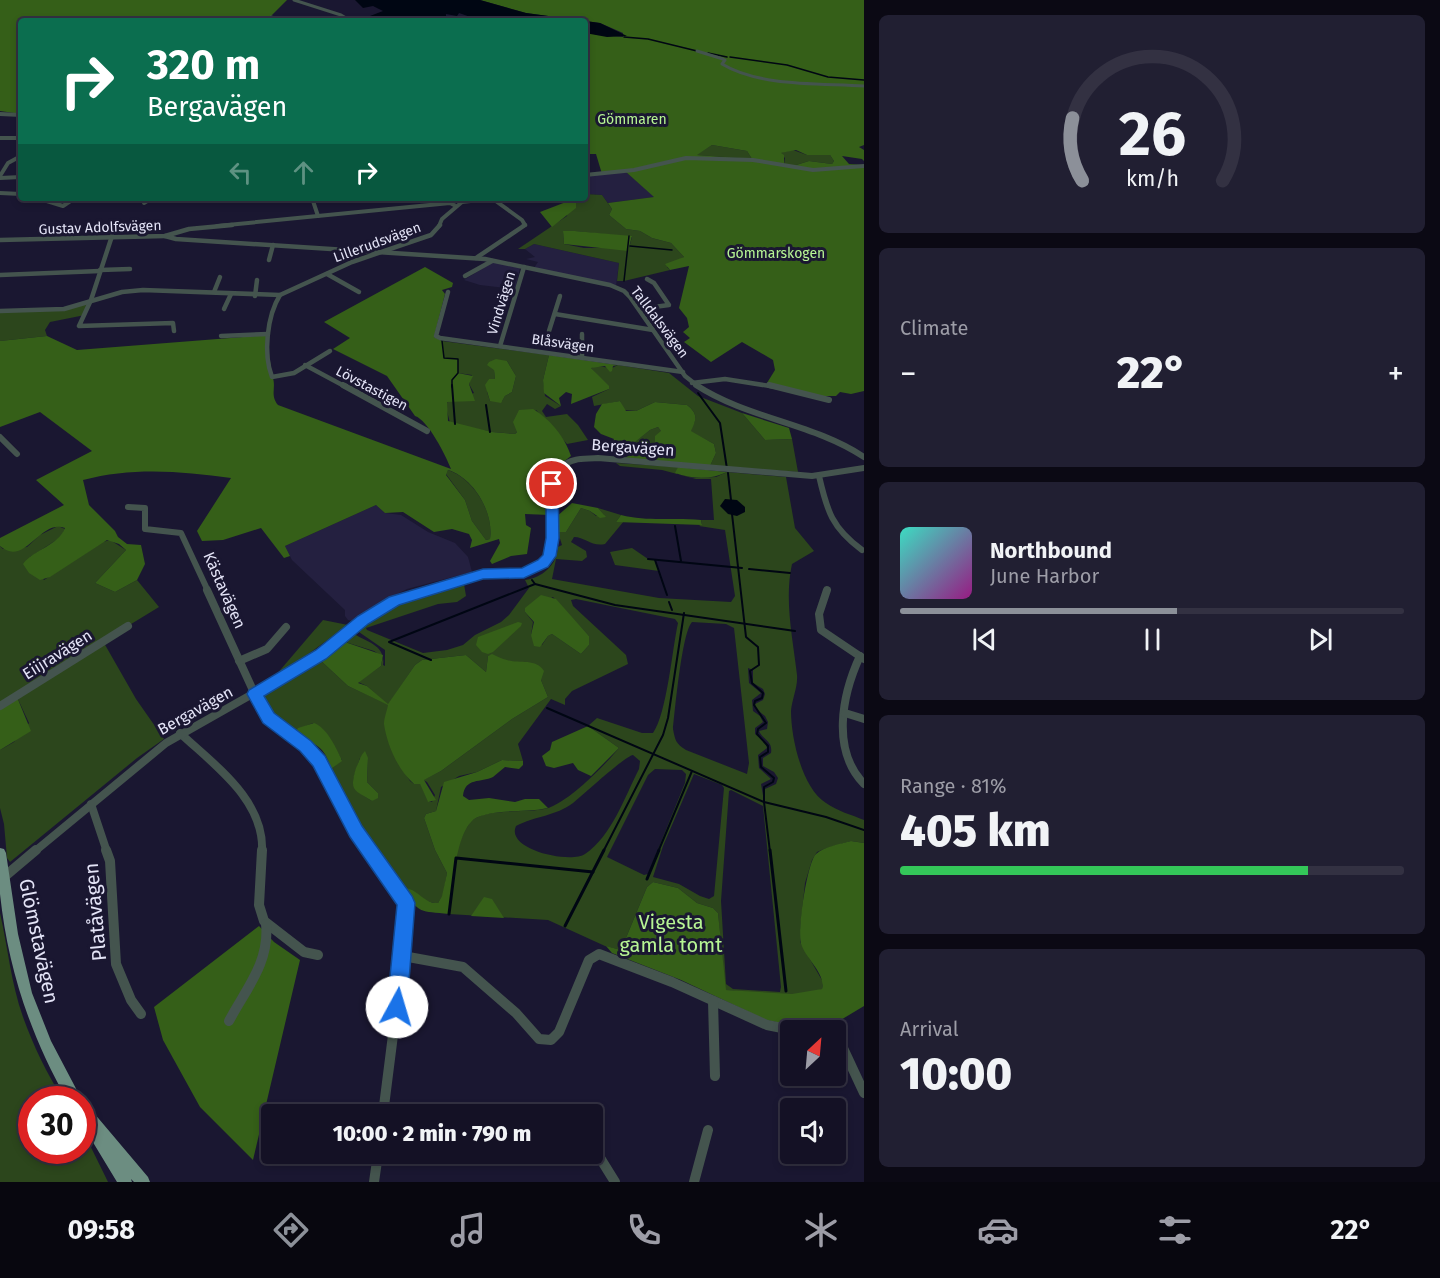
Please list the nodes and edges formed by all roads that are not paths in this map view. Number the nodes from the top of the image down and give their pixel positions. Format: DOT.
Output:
graph roads {
  1 [pos="294,0"];
  2 [pos="271,17"];
  3 [pos="276,18"];
  4 [pos="346,18"];
  5 [pos="693,46"];
  6 [pos="864,86"];
  7 [pos="0,114"];
  8 [pos="18,115"];
  9 [pos="0,138"];
  10 [pos="18,138"];
  11 [pos="18,158"];
  12 [pos="3,166"];
  13 [pos="864,166"];
  14 [pos="588,175"];
  15 [pos="0,177"];
  16 [pos="18,177"];
  17 [pos="0,193"];
  18 [pos="18,194"];
  19 [pos="47,201"];
  20 [pos="70,201"];
  21 [pos="147,201"];
  22 [pos="313,201"];
  23 [pos="470,201"];
  24 [pos="499,201"];
  25 [pos="453,202"];
  26 [pos="144,203"];
  27 [pos="318,216"];
  28 [pos="112,236"];
  29 [pos="165,236"];
  30 [pos="0,240"];
  31 [pos="273,245"];
  32 [pos="381,252"];
  33 [pos="476,258"];
  34 [pos="269,260"];
  35 [pos="492,261"];
  36 [pos="524,267"];
  37 [pos="130,269"];
  38 [pos="100,270"];
  39 [pos="327,274"];
  40 [pos="0,275"];
  41 [pos="465,276"];
  42 [pos="220,277"];
  43 [pos="647,279"];
  44 [pos="257,280"];
  45 [pos="214,292"];
  46 [pos="359,292"];
  47 [pos="448,292"];
  48 [pos="231,294"];
  49 [pos="280,295"];
  50 [pos="255,296"];
  51 [pos="560,296"];
  52 [pos="90,302"];
  53 [pos="224,309"];
  54 [pos="639,309"];
  55 [pos="0,311"];
  56 [pos="555,314"];
  57 [pos="654,330"];
  58 [pos="174,331"];
  59 [pos="549,331"];
  60 [pos="582,333"];
  61 [pos="268,334"];
  62 [pos="222,336"];
  63 [pos="500,346"];
  64 [pos="330,351"];
  65 [pos="582,358"];
  66 [pos="305,365"];
  67 [pos="682,372"];
  68 [pos="692,383"];
  69 [pos="829,400"];
  70 [pos="427,431"];
  71 [pos="0,437"];
  72 [pos="17,454"];
  73 [pos="864,457"];
  74 [pos="864,468"];
  75 [pos="819,476"];
  76 [pos="128,507"];
  77 [pos="862,550"];
  78 [pos="827,590"];
  79 [pos="128,626"];
  80 [pos="286,627"];
  81 [pos="862,658"];
  82 [pos="238,661"];
  83 [pos="254,694"];
  84 [pos="0,706"];
  85 [pos="844,713"];
  86 [pos="864,719"];
  87 [pos="180,733"];
  88 [pos="864,784"];
  89 [pos="91,804"];
  90 [pos="0,853"];
  91 [pos="4,877"];
  92 [pos="266,924"];
  93 [pos="318,955"];
  94 [pos="403,956"];
  95 [pos="713,1001"];
  96 [pos="141,1014"];
  97 [pos="229,1021"];
  98 [pos="780,1028"];
  99 [pos="846,1051"];
  100 [pos="715,1076"];
  101 [pos="67,1086"];
  102 [pos="864,1093"];
  103 [pos="384,1104"];
  104 [pos="708,1130"];
  105 [pos="603,1163"];
  106 [pos="377,1164"];
  107 [pos="125,1182"];
  108 [pos="143,1182"];
  109 [pos="374,1182"];
  110 [pos="615,1182"];
  111 [pos="694,1182"];
  1 -- 4 [label="street"];
  2 -- 3 [label="street"];
  5 -- 6 [label="street"];
  7 -- 8 [label="street"];
  9 -- 10 [label="street"];
  11 -- 12 [label="street"];
  12 -- 15 [label="street"];
  13 -- 14 [label="street"];
  15 -- 16 [label="street"];
  17 -- 18 [label="street"];
  19 -- 20 [label="street"];
  21 -- 26 [label="street"];
  22 -- 27 [label="street"];
  23 -- 25 [label="street"];
  24 -- 33 [label="street"];
  25 -- 27 [label="street, Gustav Adolfsvägen"];
  25 -- 32 [label="street, Lillerudsvägen"];
  27 -- 29 [label="street, Gustav Adolfsvägen"];
  28 -- 29 [label="street, Gustav Adolfsvägen"];
  28 -- 30 [label="street, Gustav Adolfsvägen"];
  28 -- 38 [label="street"];
  29 -- 31 [label="street, Talldalsvägen"];
  31 -- 32 [label="street, Talldalsvägen"];
  31 -- 34 [label="street"];
  32 -- 33 [label="street, Talldalsvägen"];
  32 -- 39 [label="street, Lillerudsvägen"];
  33 -- 35 [label="street, Talldalsvägen"];
  35 -- 36 [label="street, Talldalsvägen"];
  35 -- 41 [label="street"];
  36 -- 54 [label="street, Talldalsvägen"];
  36 -- 63 [label="street, Vindvägen"];
  37 -- 38 [label="street"];
  38 -- 40 [label="street"];
  38 -- 52 [label="street"];
  39 -- 46 [label="street, Lillerudsvägen"];
  39 -- 49 [label="street, Lillerudsvägen"];
  42 -- 45 [label="street"];
  43 -- 54 [label="street"];
  44 -- 50 [label="street"];
  45 -- 48 [label="street, Lillerudsvägen"];
  45 -- 52 [label="street, Lillerudsvägen"];
  47 -- 63 [label="street, Blåsvägen"];
  48 -- 50 [label="street, Lillerudsvägen"];
  48 -- 53 [label="street"];
  49 -- 50 [label="street, Lillerudsvägen"];
  49 -- 61 [label="street"];
  51 -- 56 [label="street"];
  52 -- 55 [label="street, Lillerudsvägen"];
  52 -- 58 [label="street"];
  54 -- 57 [label="street, Talldalsvägen"];
  56 -- 57 [label="street"];
  56 -- 59 [label="street"];
  57 -- 67 [label="street, Talldalsvägen"];
  60 -- 65 [label="street"];
  61 -- 62 [label="street"];
  61 -- 66 [label="street"];
  63 -- 65 [label="street, Blåsvägen"];
  64 -- 66 [label="street"];
  65 -- 67 [label="street, Blåsvägen"];
  66 -- 70 [label="street, Lövstastigen"];
  67 -- 68 [label="street, Talldalsvägen"];
  68 -- 69 [label="street"];
  68 -- 73 [label="street, Talldalsvägen"];
  71 -- 72 [label="street"];
  74 -- 75 [label="street, Bergavägen"];
  75 -- 77 [label="street"];
  75 -- 83 [label="street, Bergavägen"];
  76 -- 82 [label="street, Kästavägen"];
  78 -- 81 [label="street"];
  79 -- 84 [label="street, Eiijravägen"];
  80 -- 82 [label="street"];
  81 -- 85 [label="street"];
  82 -- 83 [label="street, Kästavägen"];
  83 -- 87 [label="street, Bergavägen"];
  83 -- 94 [label="street, Kästavägen"];
  85 -- 86 [label="street"];
  85 -- 88 [label="street"];
  87 -- 89 [label="street, Bergavägen"];
  87 -- 92 [label="street"];
  89 -- 91 [label="street, Bergavägen"];
  89 -- 96 [label="street, Platåvägen"];
  90 -- 91 [label="main road, Glömstavägen"];
  91 -- 101 [label="main road, Glömstavägen"];
  92 -- 93 [label="street"];
  92 -- 97 [label="street"];
  94 -- 95 [label="street"];
  94 -- 103 [label="street, Kästavägen"];
  95 -- 98 [label="street"];
  95 -- 100 [label="street"];
  99 -- 102 [label="street"];
  104 -- 111 [label="street"];
  105 -- 110 [label="street"];
  106 -- 109 [label="street"];
  107 -- 108 [label="main road"];
}
